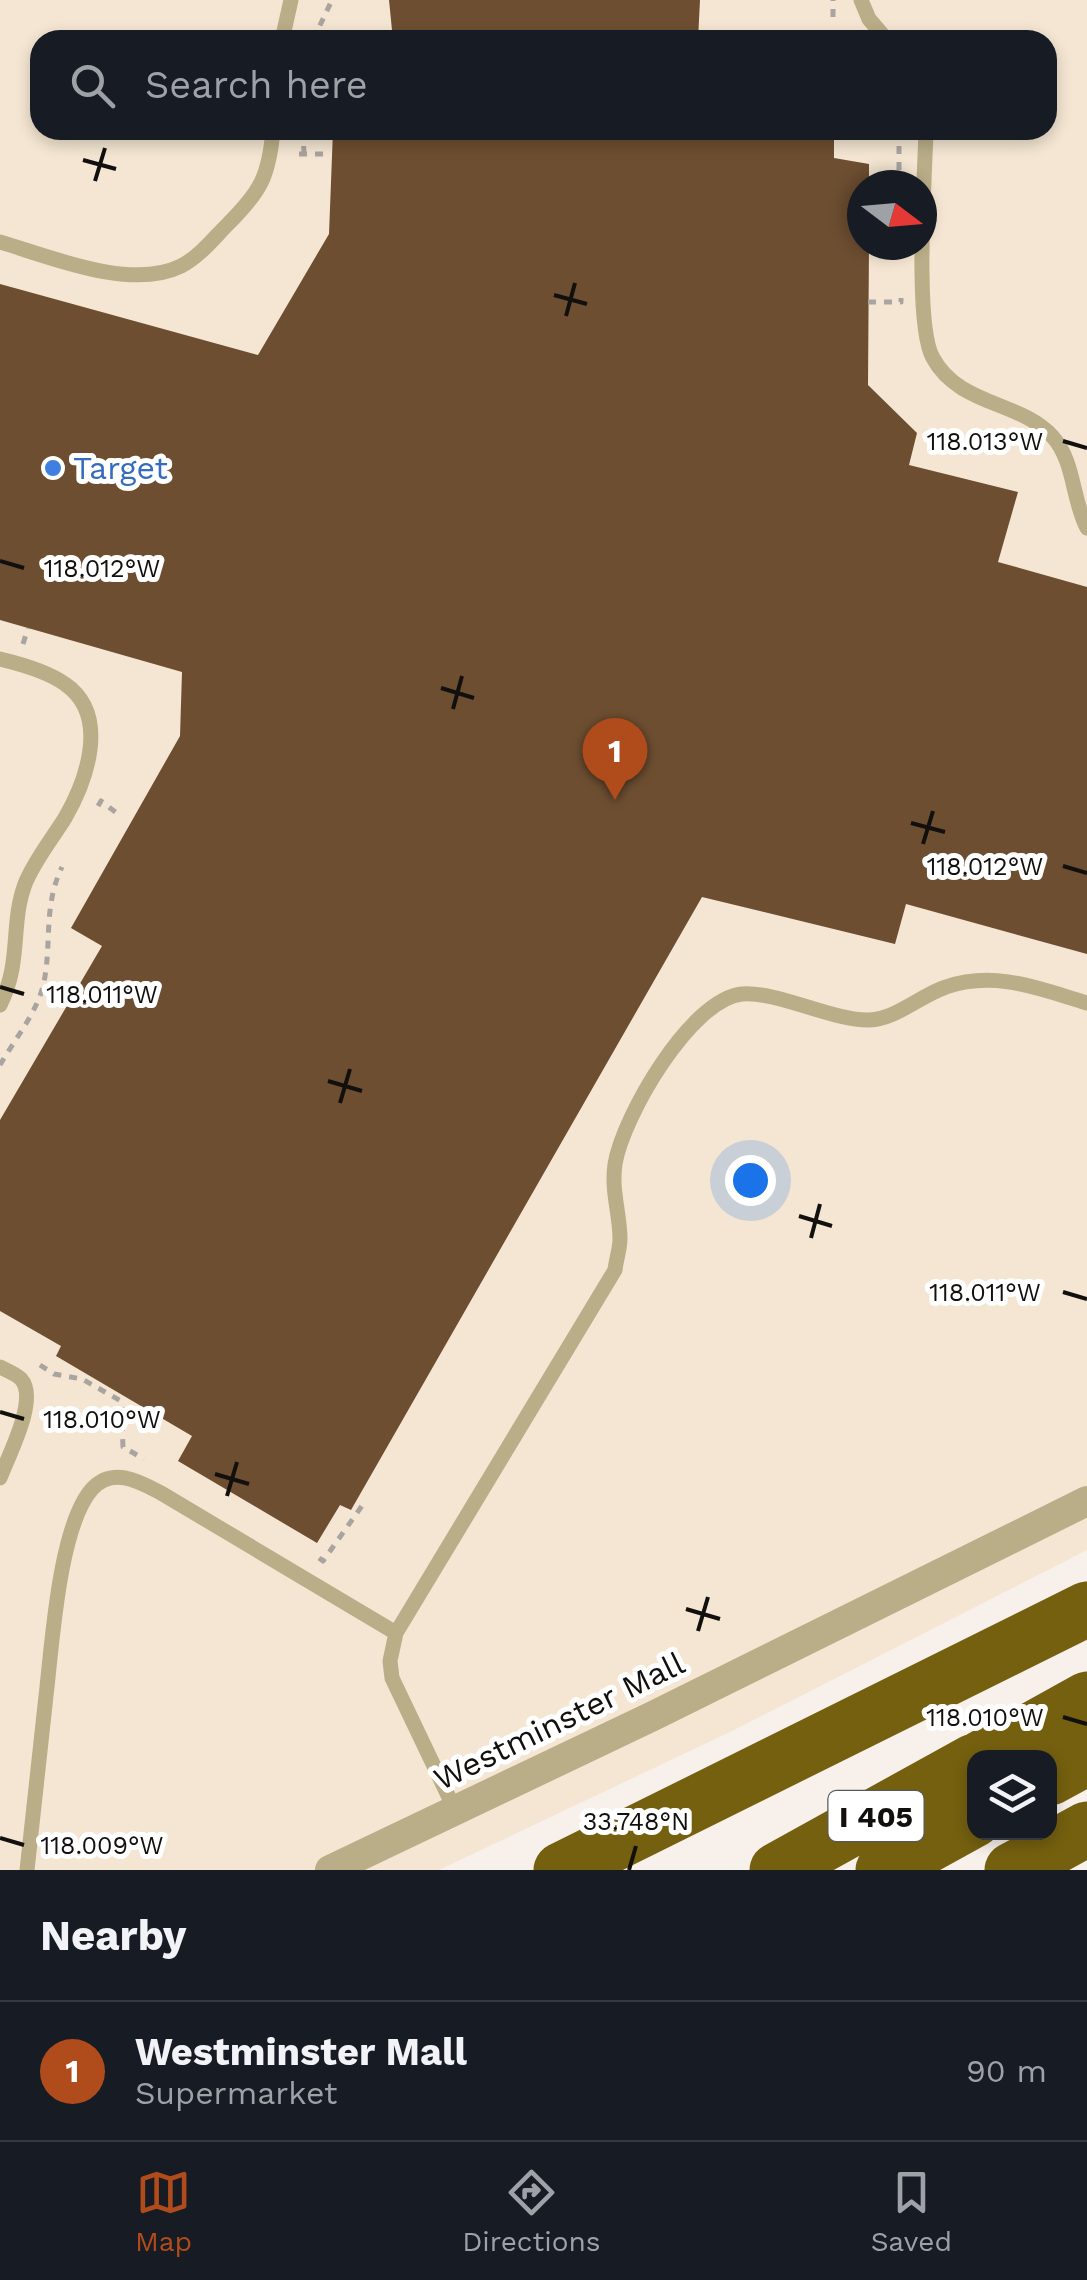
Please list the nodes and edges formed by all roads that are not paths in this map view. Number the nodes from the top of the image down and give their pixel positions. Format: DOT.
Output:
graph roads {
  1 [pos="291,0"];
  2 [pos="861,0"];
  3 [pos="284,30"];
  4 [pos="878,30"];
  5 [pos="272,140"];
  6 [pos="926,140"];
  7 [pos="0,242"];
  8 [pos="1087,528"];
  9 [pos="0,659"];
  10 [pos="1087,1003"];
  11 [pos="0,1005"];
  12 [pos="0,1366"];
  13 [pos="0,1478"];
  14 [pos="1087,1501"];
  15 [pos="1087,1608"];
  16 [pos="396,1633"];
  17 [pos="1087,1699"];
  18 [pos="994,1750"];
  19 [pos="1087,1758"];
  20 [pos="967,1765"];
  21 [pos="1057,1774"];
  22 [pos="456,1810"];
  23 [pos="967,1824"];
  24 [pos="1087,1829"];
  25 [pos="27,1870"];
  26 [pos="330,1870"];
  27 [pos="560,1870"];
  28 [pos="777,1870"];
  29 [pos="883,1870"];
  30 [pos="1012,1870"];
  1 -- 3 [label="lane"];
  2 -- 4 [label="lane"];
  5 -- 7 [label="lane"];
  6 -- 8 [label="lane"];
  9 -- 11 [label="lane"];
  10 -- 16 [label="lane"];
  12 -- 13 [label="lane"];
  14 -- 22 [label="street, Westminster Mall"];
  15 -- 27 [label="highway"];
  16 -- 22 [label="lane"];
  16 -- 25 [label="lane"];
  17 -- 18 [label="highway, I 405"];
  19 -- 21 [label="highway"];
  20 -- 28 [label="highway, I 405"];
  22 -- 26 [label="street, Westminster Mall"];
  23 -- 29 [label="highway"];
  24 -- 30 [label="highway"];
}
